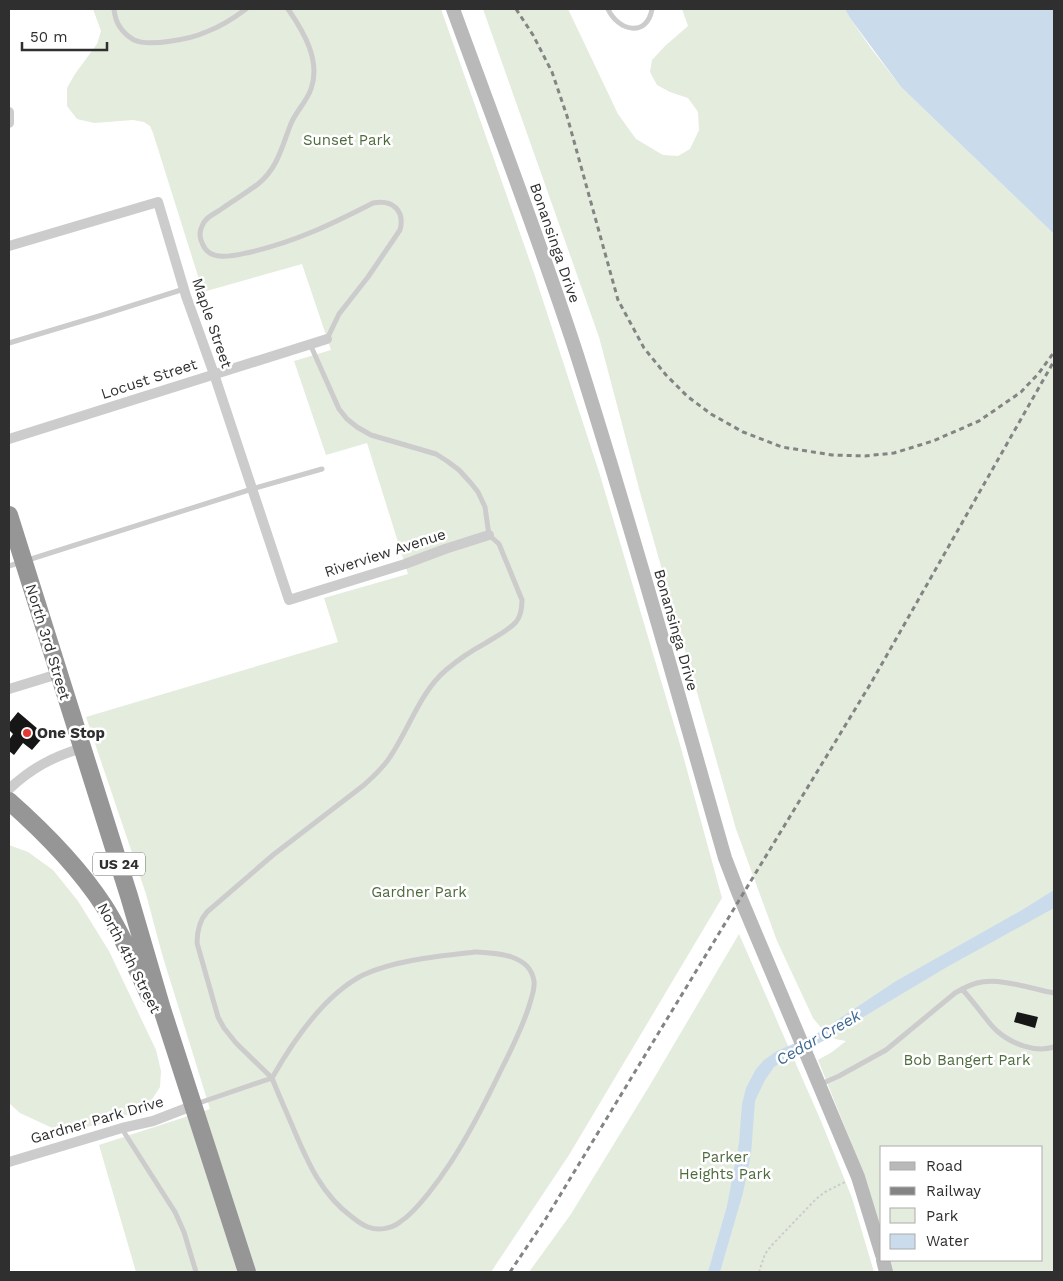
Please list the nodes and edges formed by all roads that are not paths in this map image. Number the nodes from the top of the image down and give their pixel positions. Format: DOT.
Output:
graph roads {
  1 [pos="114,9"];
  2 [pos="246,9"];
  3 [pos="288,9"];
  4 [pos="453,9"];
  5 [pos="608,9"];
  6 [pos="652,9"];
  7 [pos="9,112"];
  8 [pos="9,123"];
  9 [pos="9,246"];
  10 [pos="184,289"];
  11 [pos="327,339"];
  12 [pos="9,343"];
  13 [pos="310,344"];
  14 [pos="214,374"];
  15 [pos="9,439"];
  16 [pos="322,469"];
  17 [pos="252,489"];
  18 [pos="9,516"];
  19 [pos="490,536"];
  20 [pos="16,564"];
  21 [pos="289,600"];
  22 [pos="58,674"];
  23 [pos="9,689"];
  24 [pos="82,748"];
  25 [pos="9,789"];
  26 [pos="9,801"];
  27 [pos="962,989"];
  28 [pos="1054,994"];
  29 [pos="1054,1047"];
  30 [pos="177,1056"];
  31 [pos="272,1078"];
  32 [pos="818,1085"];
  33 [pos="192,1106"];
  34 [pos="122,1128"];
  35 [pos="9,1162"];
  36 [pos="880,1248"];
  37 [pos="196,1272"];
  38 [pos="247,1272"];
  1 -- 2 [label="lane"];
  3 -- 11 [label="lane"];
  4 -- 32 [label="street, Bonansinga Drive"];
  5 -- 6 [label="lane"];
  7 -- 8 [label="street"];
  9 -- 10 [label="street, Maple Street"];
  10 -- 12 [label="lane"];
  10 -- 14 [label="street, Maple Street"];
  11 -- 13 [label="street, Locust Street"];
  13 -- 14 [label="street, Locust Street"];
  13 -- 19 [label="lane"];
  14 -- 15 [label="street, Locust Street"];
  14 -- 17 [label="street, Maple Street"];
  16 -- 17 [label="lane"];
  17 -- 20 [label="lane"];
  17 -- 21 [label="street, Maple Street"];
  18 -- 20 [label="highway, North 3rd Street / US 24"];
  19 -- 21 [label="street, Riverview Avenue"];
  19 -- 31 [label="lane"];
  20 -- 22 [label="highway, North 3rd Street / US 24"];
  22 -- 23 [label="street"];
  22 -- 24 [label="highway, North 3rd Street / US 24"];
  24 -- 25 [label="street"];
  24 -- 30 [label="highway, North 3rd Street / US 24"];
  26 -- 30 [label="highway, North 4th Street / US 24"];
  27 -- 28 [label="lane"];
  27 -- 29 [label="lane"];
  27 -- 32 [label="lane"];
  30 -- 33 [label="highway, US 24"];
  31 -- 31 [label="lane"];
  31 -- 33 [label="lane"];
  32 -- 36 [label="street, Bonansinga Drive"];
  33 -- 34 [label="street, Gardner Park Drive"];
  33 -- 38 [label="highway, US 24"];
  34 -- 35 [label="street, Gardner Park Drive"];
  34 -- 37 [label="lane"];
}
